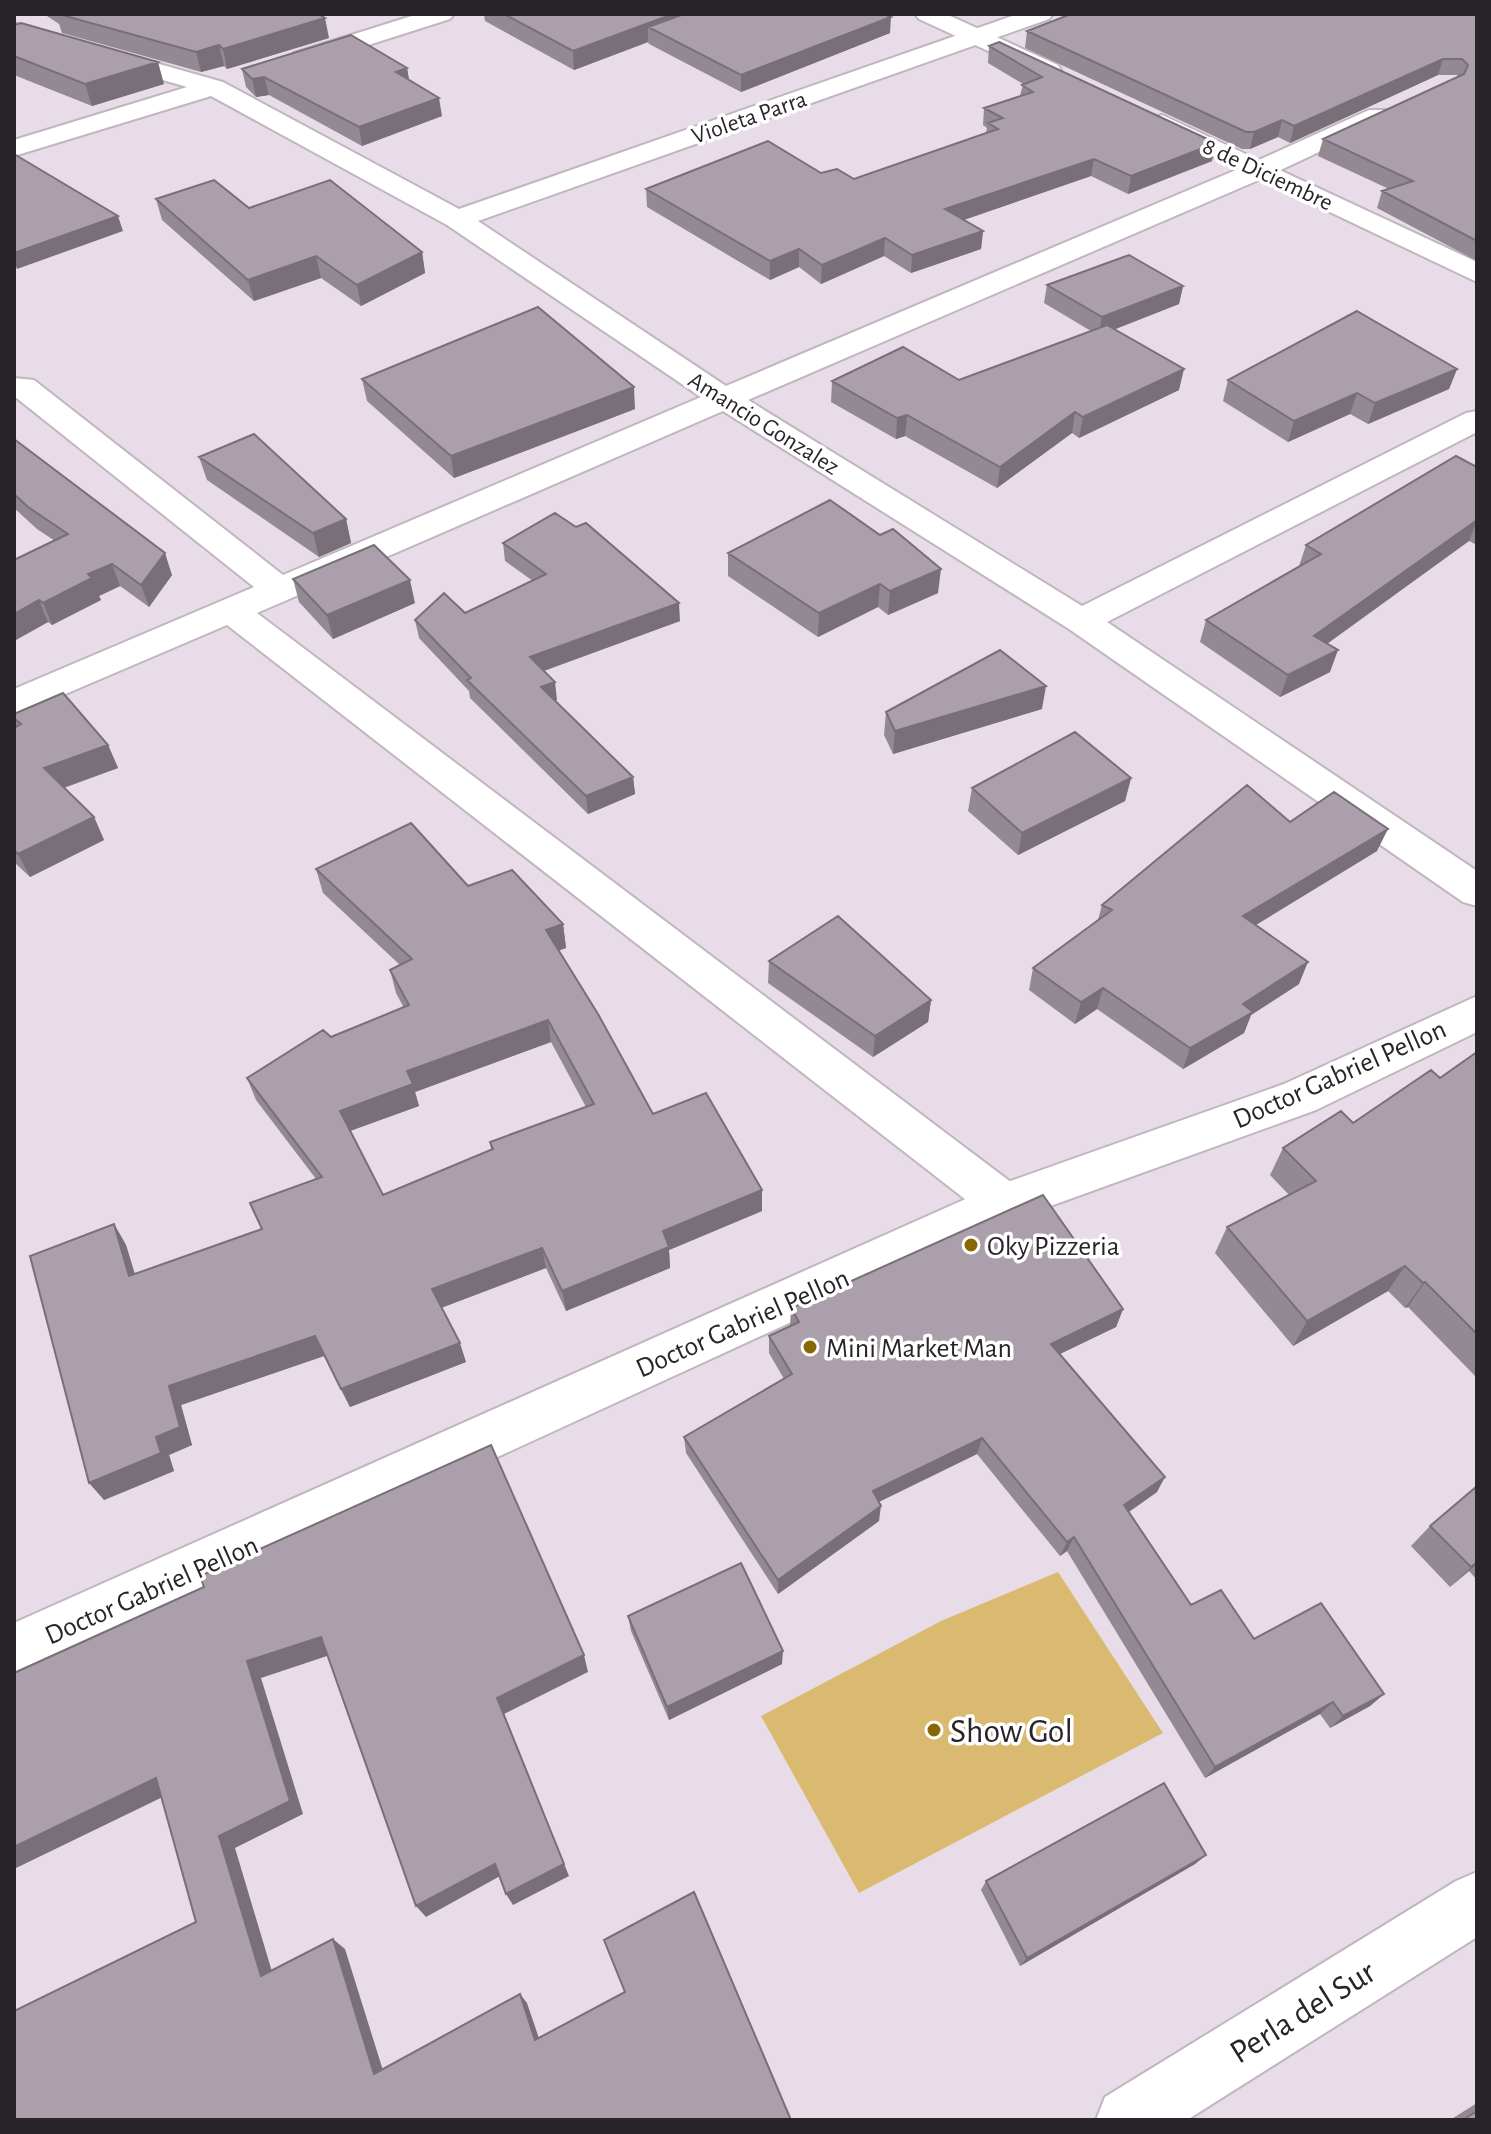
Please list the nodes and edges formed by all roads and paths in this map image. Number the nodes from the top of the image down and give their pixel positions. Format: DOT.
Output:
graph roads {
  1 [pos="442,14"];
  2 [pos="927,14"];
  3 [pos="1041,14"];
  4 [pos="14,30"];
  5 [pos="978,36"];
  6 [pos="284,64"];
  7 [pos="227,83"];
  8 [pos="1076,83"];
  9 [pos="1404,103"];
  10 [pos="1132,110"];
  11 [pos="14,148"];
  12 [pos="1259,170"];
  13 [pos="457,219"];
  14 [pos="1477,273"];
  15 [pos="14,387"];
  16 [pos="723,398"];
  17 [pos="1477,420"];
  18 [pos="279,589"];
  19 [pos="230,610"];
  20 [pos="1081,621"];
  21 [pos="14,703"];
  22 [pos="1477,891"];
  23 [pos="1477,1013"];
  24 [pos="1004,1203"];
  25 [pos="14,1651"];
  26 [pos="1477,1902"];
  27 [pos="1128,2120"];
  1 -- 6 [label="street"];
  2 -- 5 [label="street"];
  3 -- 5 [label="street, Violeta Parra"];
  4 -- 7 [label="street, Amancio Gonzalez"];
  5 -- 8 [label="street"];
  5 -- 13 [label="street, Violeta Parra"];
  7 -- 11 [label="street"];
  7 -- 13 [label="street, Amancio Gonzalez"];
  9 -- 12 [label="street"];
  10 -- 12 [label="street, 8 de Diciembre"];
  12 -- 14 [label="street, 8 de Diciembre"];
  12 -- 16 [label="street"];
  13 -- 16 [label="street, Amancio Gonzalez"];
  15 -- 18 [label="street"];
  16 -- 18 [label="street"];
  16 -- 20 [label="street, Amancio Gonzalez"];
  17 -- 20 [label="street"];
  18 -- 19 [label="street"];
  19 -- 21 [label="street"];
  19 -- 24 [label="street"];
  20 -- 22 [label="street, Amancio Gonzalez"];
  23 -- 24 [label="street, Doctor Gabriel Pellon"];
  24 -- 25 [label="street, Doctor Gabriel Pellon"];
  26 -- 27 [label="street, Perla del Sur"];
}
